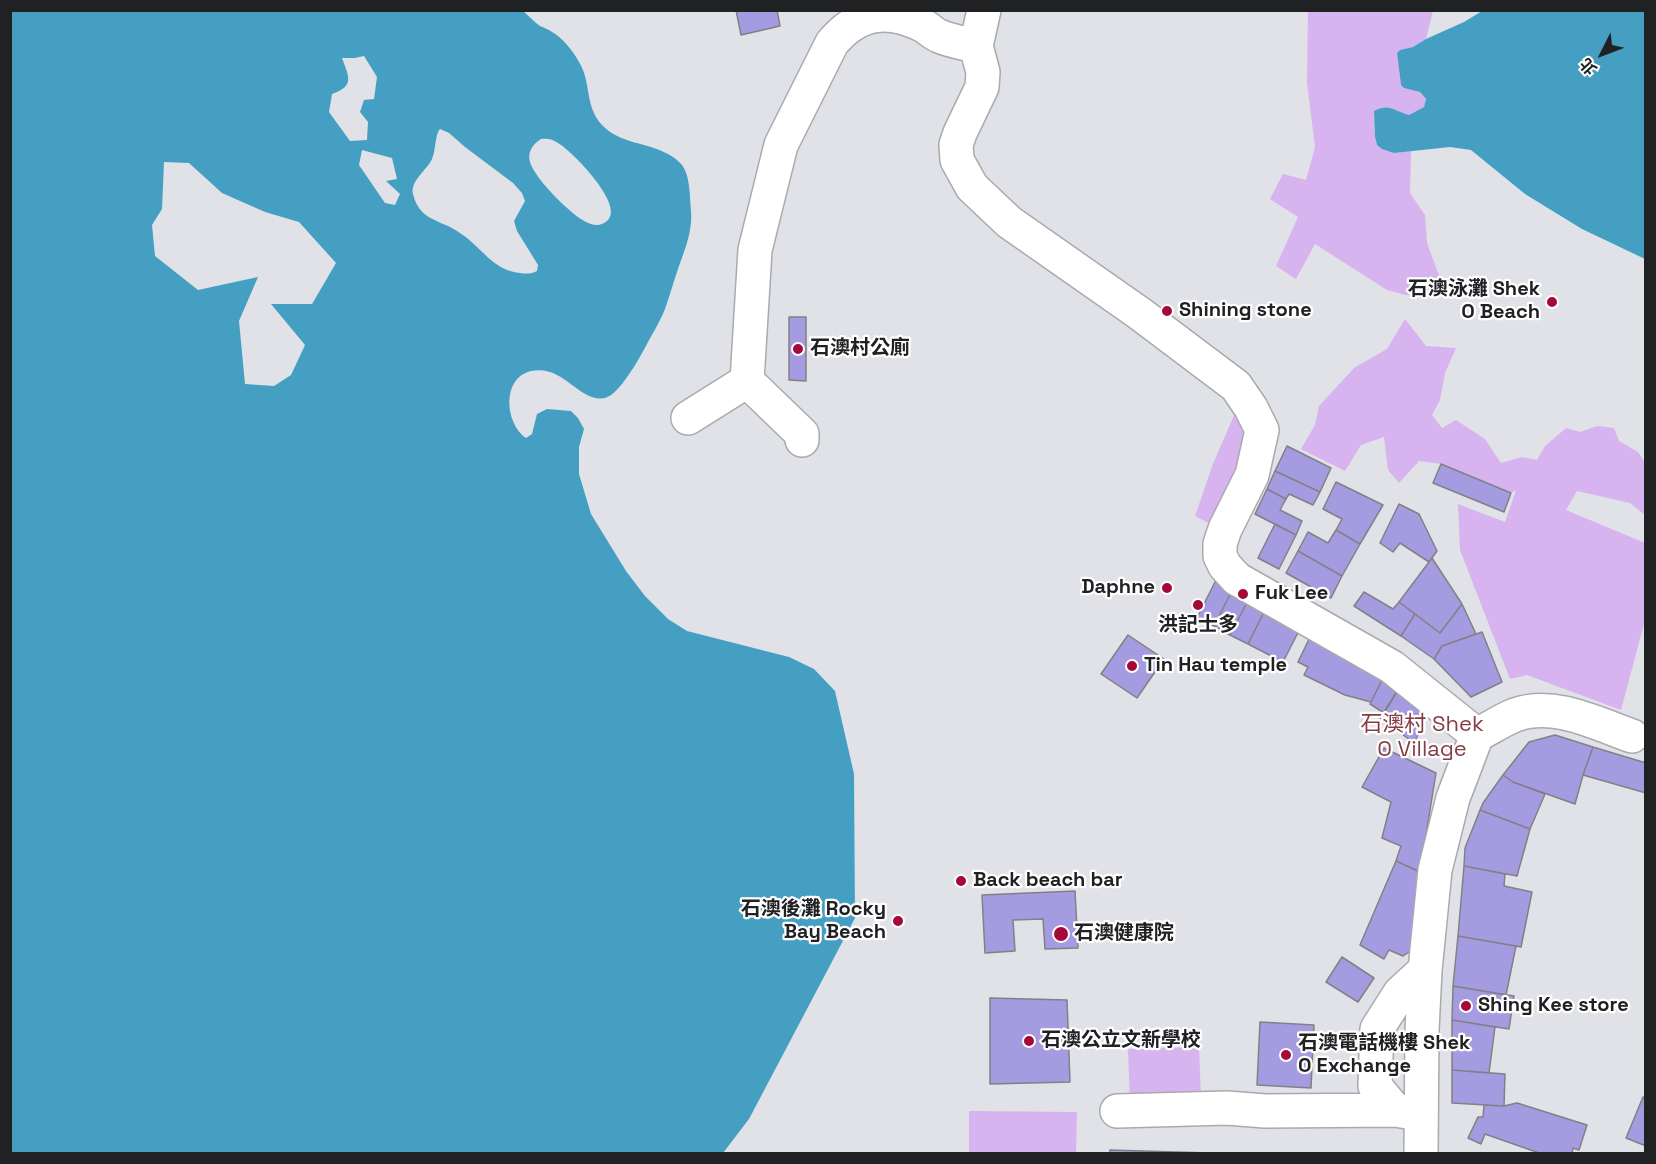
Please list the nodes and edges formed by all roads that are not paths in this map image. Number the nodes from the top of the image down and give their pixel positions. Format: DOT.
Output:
graph roads {
  1 [pos="984,10"];
  2 [pos="976,46"];
  3 [pos="747,381"];
  4 [pos="688,418"];
  5 [pos="802,440"];
  6 [pos="1477,735"];
  7 [pos="1632,736"];
  8 [pos="1425,970"];
  9 [pos="1118,1111"];
  10 [pos="1407,1112"];
  11 [pos="1420,1154"];
  1 -- 2 [label="street"];
  2 -- 3 [label="street"];
  2 -- 6 [label="street"];
  3 -- 4 [label="street"];
  3 -- 5 [label="street"];
  6 -- 7 [label="street"];
  6 -- 8 [label="street"];
  8 -- 10 [label="street"];
  8 -- 10 [label="street"];
  9 -- 10 [label="street"];
  10 -- 11 [label="street"];
}
